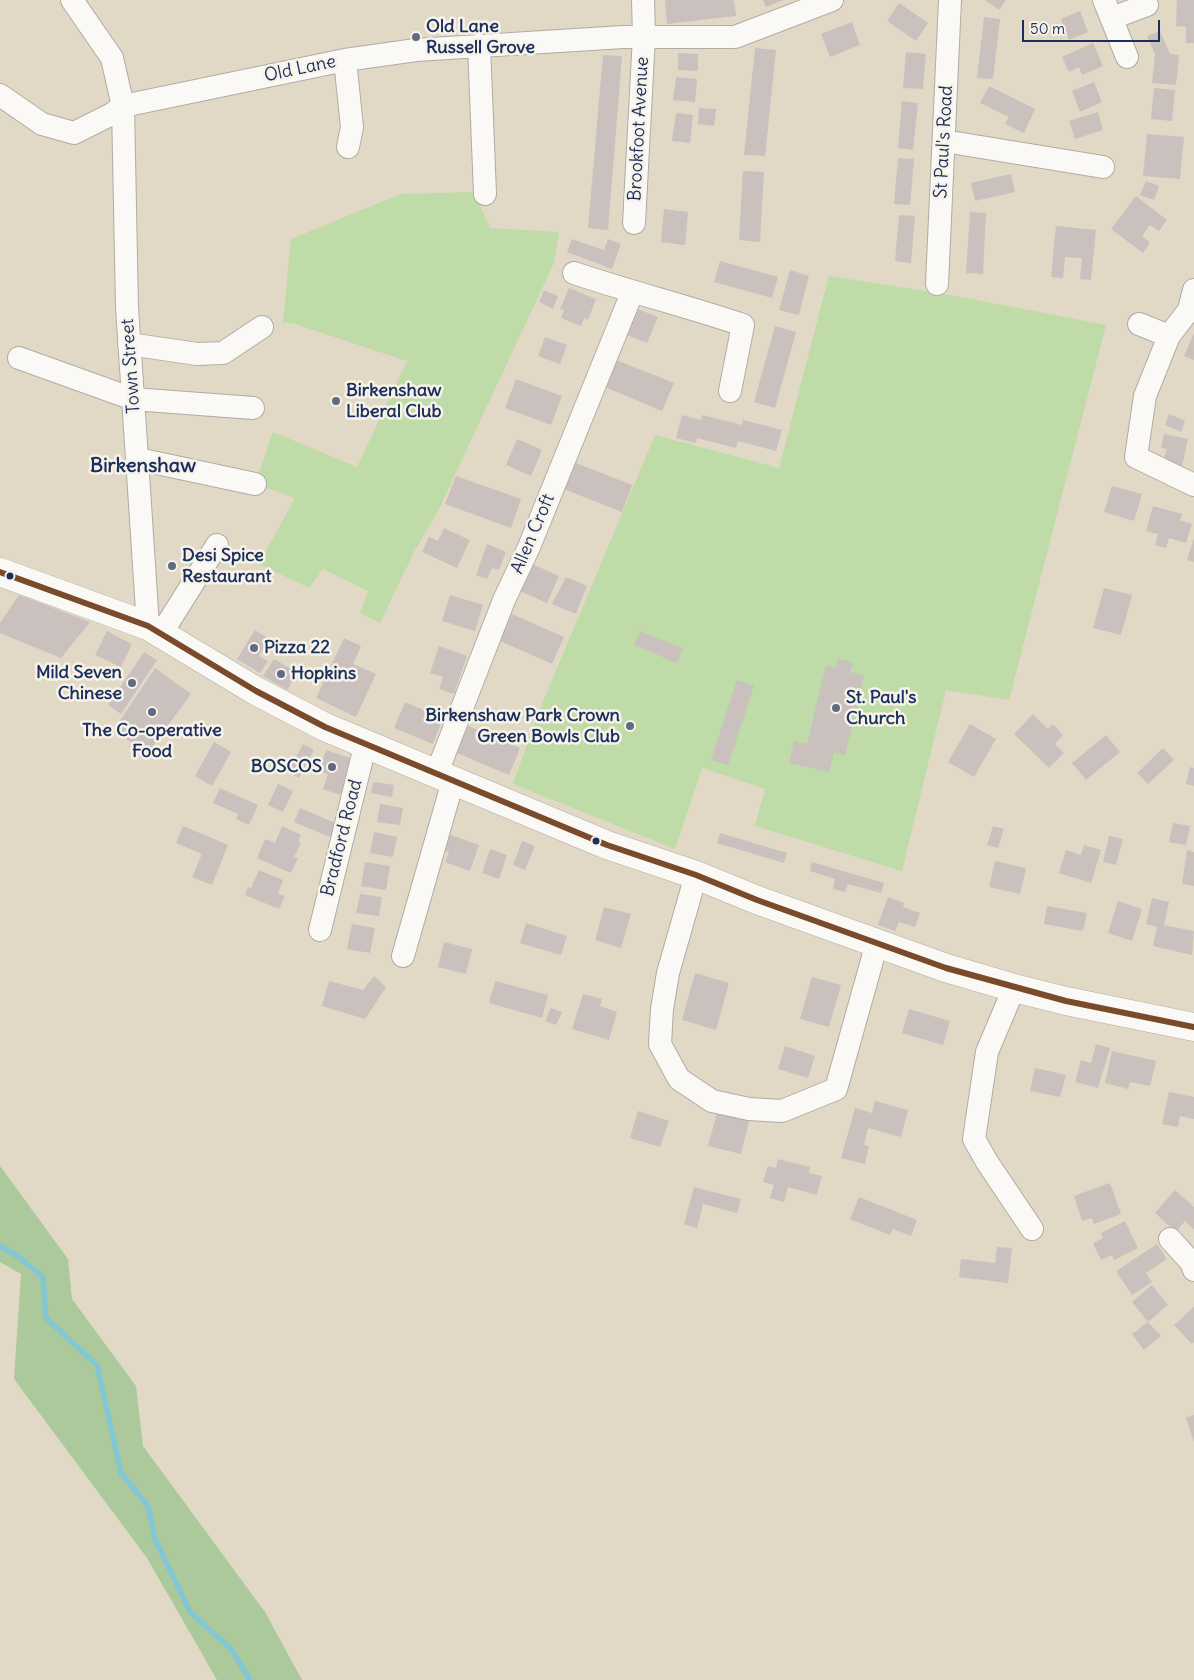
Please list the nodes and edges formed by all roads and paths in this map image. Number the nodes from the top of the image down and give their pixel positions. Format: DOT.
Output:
graph roads {
  1 [pos="72,0"];
  2 [pos="642,0"];
  3 [pos="832,0"];
  4 [pos="950,0"];
  5 [pos="1147,5"];
  6 [pos="1108,9"];
  7 [pos="644,36"];
  8 [pos="479,45"];
  9 [pos="1127,57"];
  10 [pos="345,60"];
  11 [pos="0,94"];
  12 [pos="123,106"];
  13 [pos="944,141"];
  14 [pos="348,147"];
  15 [pos="1103,167"];
  16 [pos="485,194"];
  17 [pos="634,223"];
  18 [pos="574,273"];
  19 [pos="937,284"];
  20 [pos="632,293"];
  21 [pos="1192,304"];
  22 [pos="1139,324"];
  23 [pos="262,327"];
  24 [pos="1169,336"];
  25 [pos="129,344"];
  26 [pos="19,358"];
  27 [pos="730,391"];
  28 [pos="133,399"];
  29 [pos="253,408"];
  30 [pos="138,459"];
  31 [pos="255,484"];
  32 [pos="1194,485"];
  33 [pos="217,545"];
  34 [pos="0,572"];
  35 [pos="154,630"];
  36 [pos="365,746"];
  37 [pos="444,778"];
  38 [pos="696,875"];
  39 [pos="320,930"];
  40 [pos="877,943"];
  41 [pos="403,956"];
  42 [pos="1014,988"];
  43 [pos="1194,1027"];
  44 [pos="1032,1229"];
  45 [pos="1170,1239"];
  46 [pos="1193,1264"];
  1 -- 12 [label="street, Town Street"];
  2 -- 7 [label="street, Brookfoot Avenue"];
  3 -- 7 [label="street, Old Lane"];
  4 -- 13 [label="street, St Paul's Road"];
  5 -- 6 [label="street"];
  6 -- 9 [label="street"];
  7 -- 8 [label="street, Old Lane"];
  7 -- 17 [label="street, Brookfoot Avenue"];
  8 -- 10 [label="street, Old Lane"];
  8 -- 16 [label="street"];
  10 -- 12 [label="street, Old Lane"];
  10 -- 14 [label="street"];
  11 -- 12 [label="street"];
  12 -- 25 [label="street, Town Street"];
  13 -- 15 [label="street"];
  13 -- 19 [label="street, St Paul's Road"];
  18 -- 20 [label="street"];
  20 -- 27 [label="street"];
  20 -- 37 [label="street, Allen Croft"];
  21 -- 24 [label="street"];
  22 -- 24 [label="street"];
  23 -- 25 [label="street"];
  24 -- 32 [label="street"];
  25 -- 28 [label="street, Town Street"];
  26 -- 28 [label="street"];
  28 -- 29 [label="street"];
  28 -- 30 [label="street, Town Street"];
  30 -- 31 [label="street"];
  30 -- 35 [label="street, Town Street"];
  33 -- 35 [label="street"];
  34 -- 35 [label="main road"];
  35 -- 36 [label="main road"];
  36 -- 37 [label="main road"];
  36 -- 39 [label="street, Bradford Road"];
  37 -- 38 [label="main road"];
  37 -- 41 [label="street"];
  38 -- 40 [label="main road"];
  38 -- 40 [label="street"];
  40 -- 42 [label="main road"];
  42 -- 43 [label="main road"];
  42 -- 44 [label="street"];
  45 -- 46 [label="street"];
}
